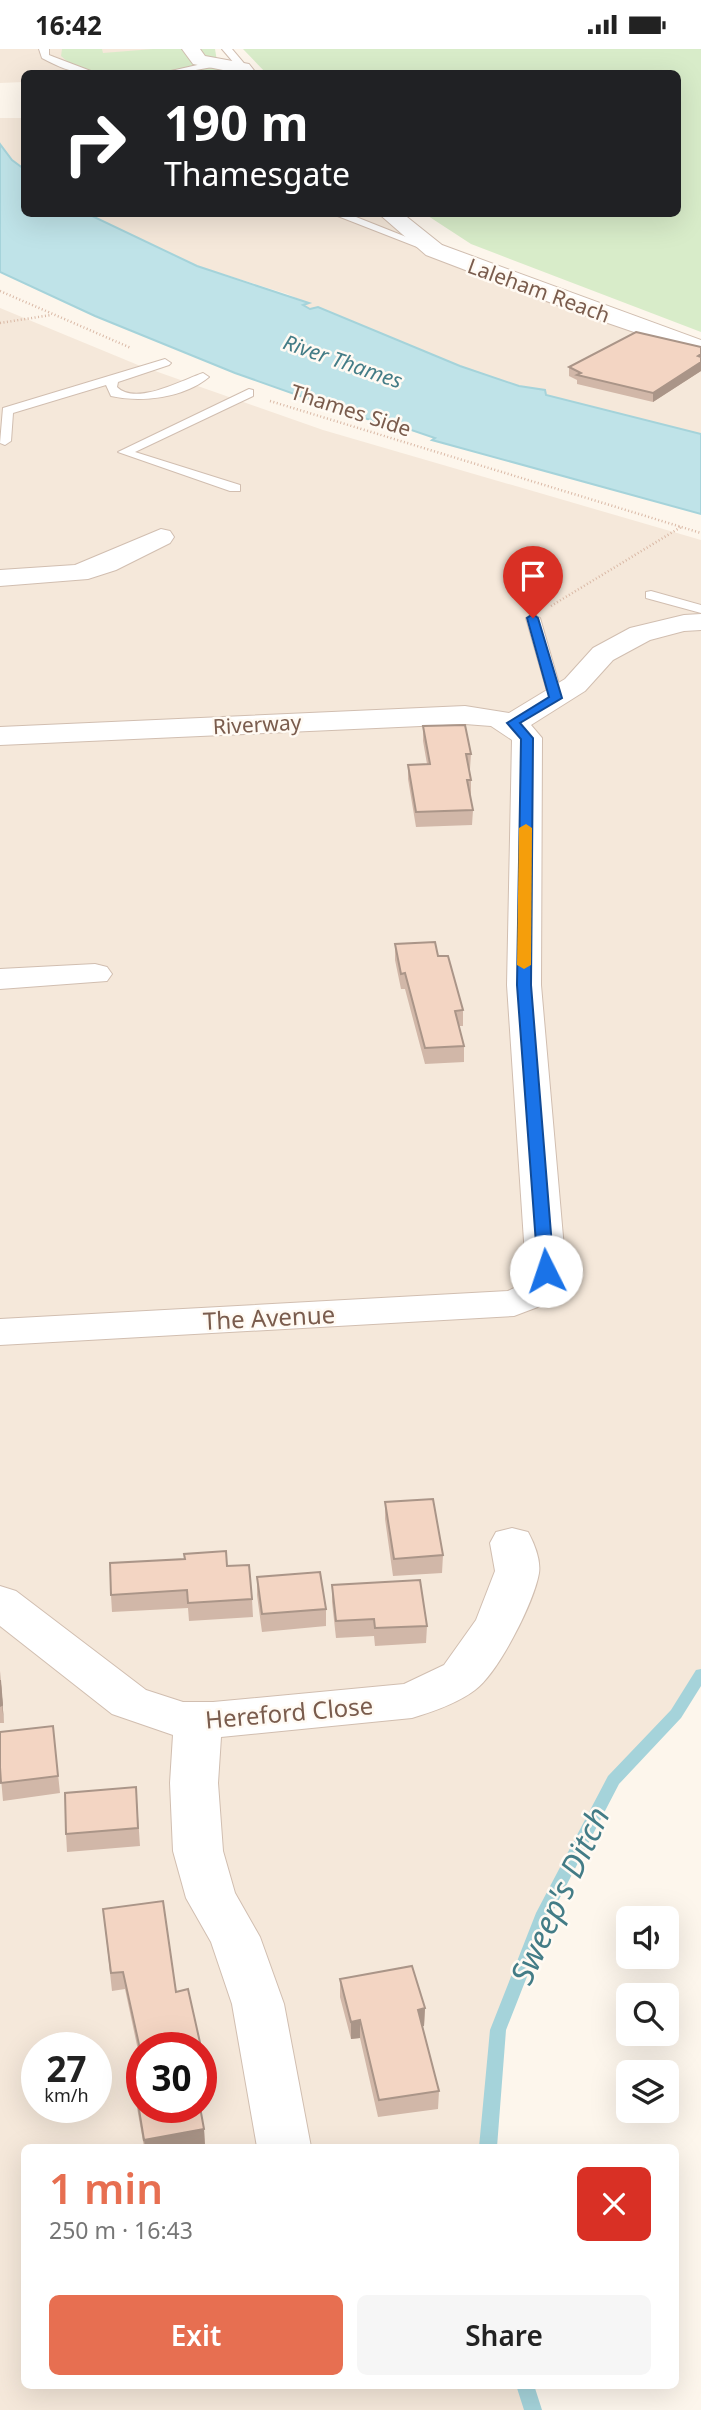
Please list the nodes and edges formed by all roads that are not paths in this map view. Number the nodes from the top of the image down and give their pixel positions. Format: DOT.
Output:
graph roads {
  1 [pos="44,49"];
  2 [pos="191,49"];
  3 [pos="227,49"];
  4 [pos="215,64"];
  5 [pos="73,70"];
  6 [pos="183,70"];
  7 [pos="241,70"];
  8 [pos="244,70"];
  9 [pos="346,217"];
  10 [pos="393,217"];
  11 [pos="434,250"];
  12 [pos="701,348"];
  13 [pos="164,363"];
  14 [pos="203,377"];
  15 [pos="113,380"];
  16 [pos="249,393"];
  17 [pos="5,441"];
  18 [pos="235,488"];
  19 [pos="160,537"];
  20 [pos="0,578"];
  21 [pos="651,595"];
  22 [pos="701,609"];
  23 [pos="533,618"];
  24 [pos="701,621"];
  25 [pos="556,698"];
  26 [pos="513,723"];
  27 [pos="0,736"];
  28 [pos="95,975"];
  29 [pos="0,979"];
  30 [pos="0,1332"];
  31 [pos="512,1543"];
  32 [pos="0,1602"];
  33 [pos="198,1720"];
  34 [pos="283,2144"];
  1 -- 5 [label="lane"];
  2 -- 4 [label="street"];
  3 -- 8 [label="lane"];
  4 -- 6 [label="lane"];
  4 -- 7 [label="street"];
  9 -- 11 [label="lane"];
  10 -- 11 [label="street, Laleham Reach"];
  11 -- 12 [label="street, Laleham Reach"];
  13 -- 15 [label="lane"];
  14 -- 15 [label="lane"];
  15 -- 17 [label="lane"];
  16 -- 18 [label="lane"];
  19 -- 20 [label="street"];
  21 -- 22 [label="lane"];
  23 -- 25 [label="lane"];
  24 -- 25 [label="street"];
  25 -- 26 [label="street"];
  26 -- 27 [label="street, Riverway"];
  26 -- 30 [label="street, The Avenue"];
  28 -- 29 [label="street"];
  31 -- 33 [label="street, Hereford Close"];
  32 -- 33 [label="street, Hereford Close"];
  33 -- 34 [label="street"];
}
